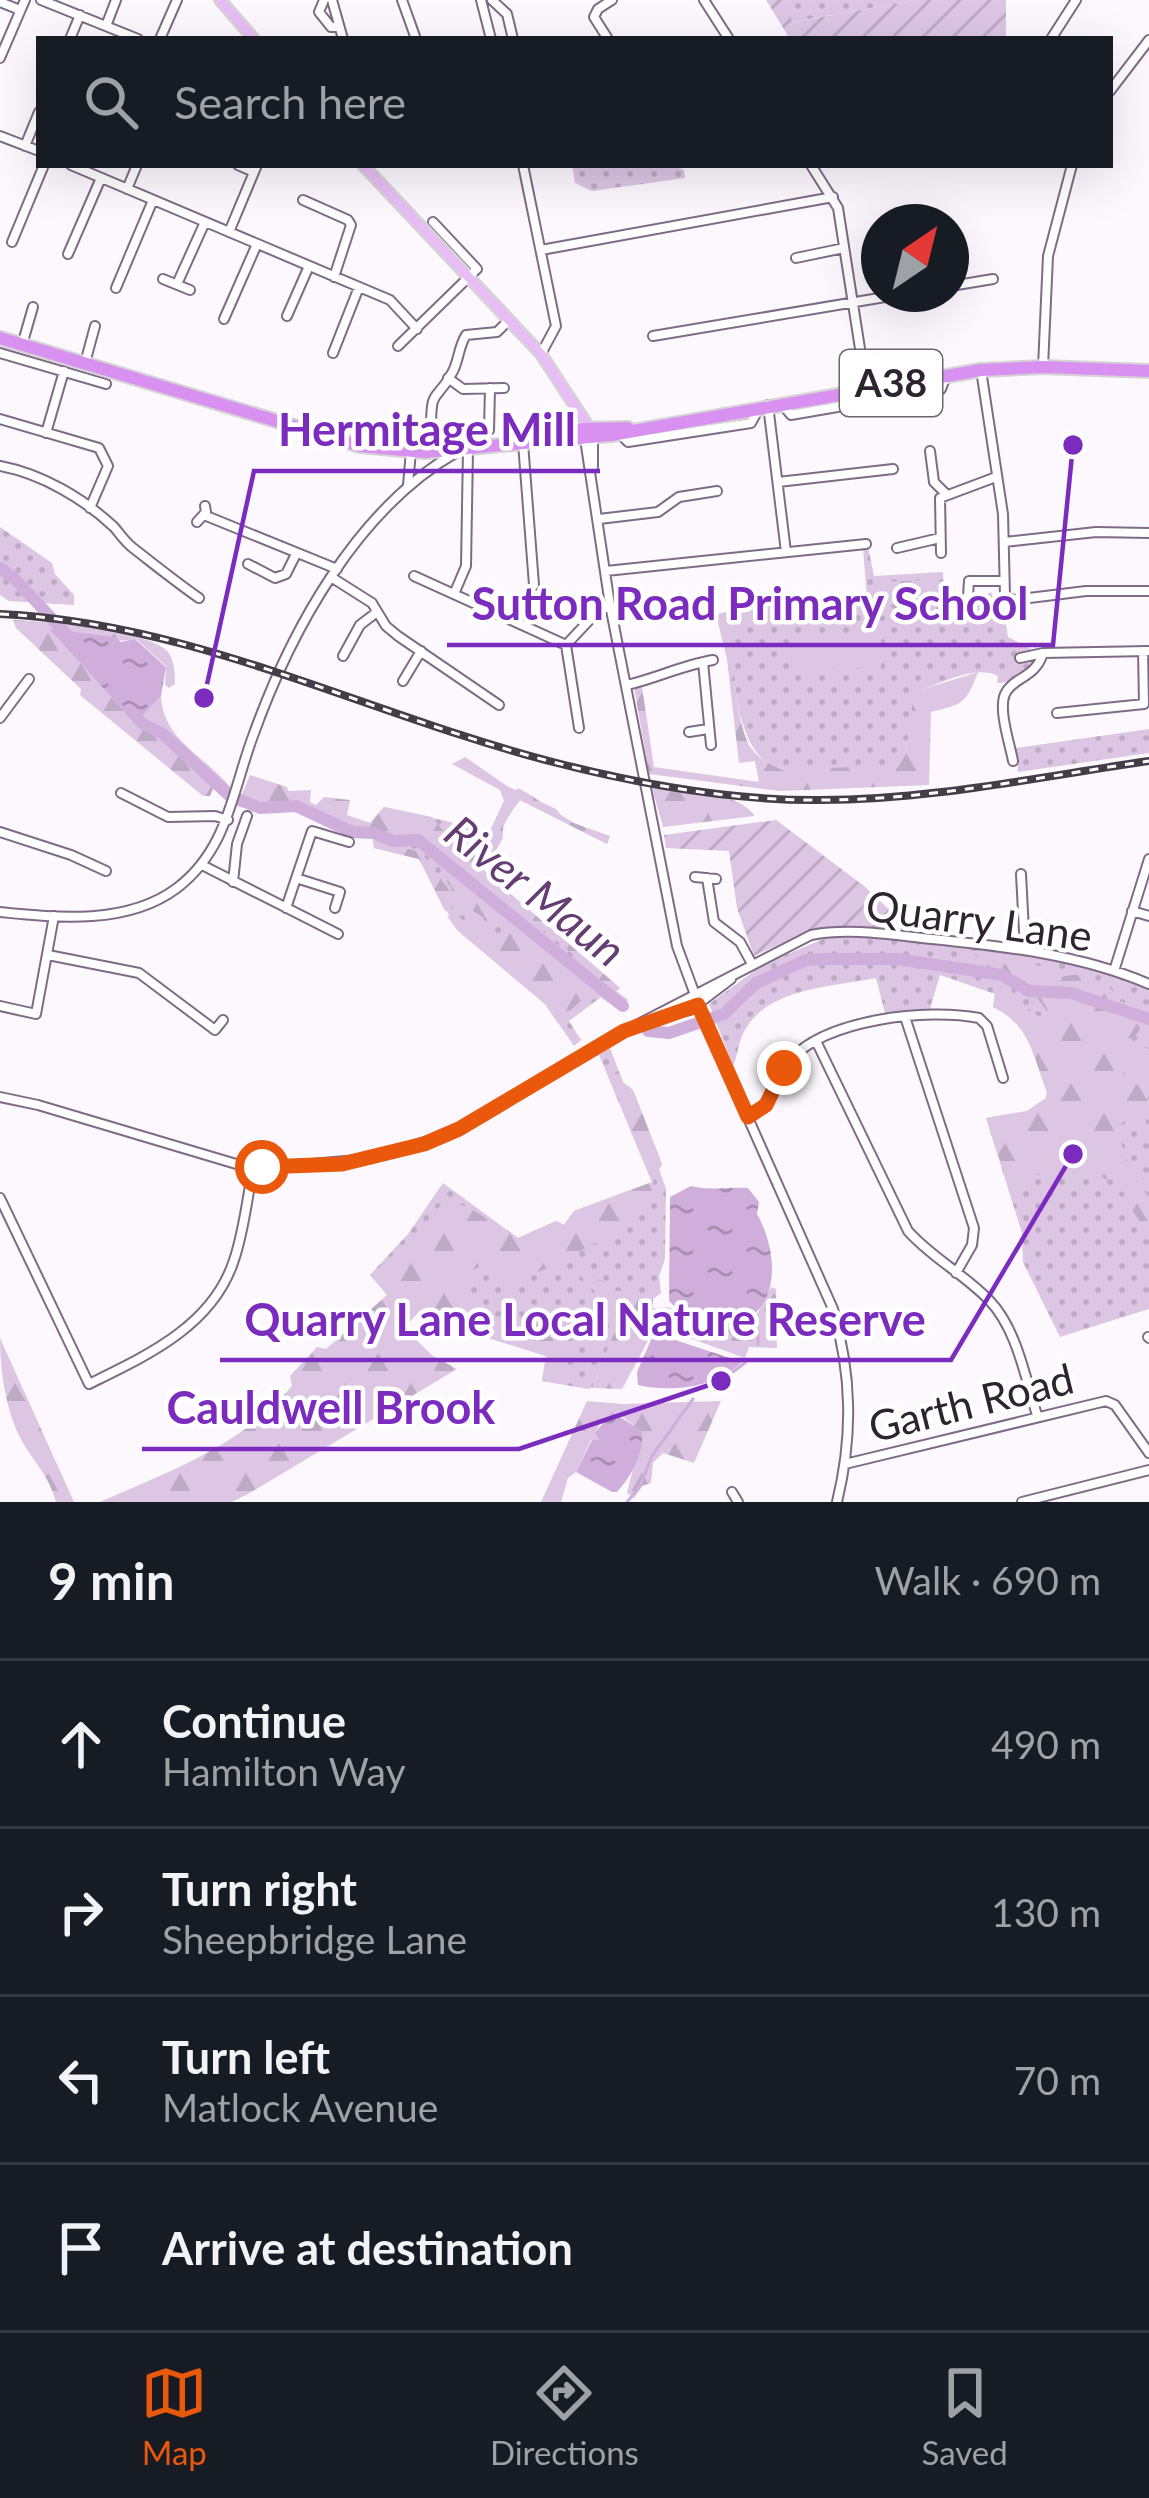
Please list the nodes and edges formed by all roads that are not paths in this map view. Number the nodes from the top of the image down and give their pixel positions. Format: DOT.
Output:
graph roads {
  1 [pos="41,0"];
  2 [pos="116,0"];
  3 [pos="177,0"];
  4 [pos="220,0"];
  5 [pos="328,0"];
  6 [pos="402,0"];
  7 [pos="482,0"];
  8 [pos="492,0"];
  9 [pos="612,0"];
  10 [pos="704,0"];
  11 [pos="1076,0"];
  12 [pos="0,2"];
  13 [pos="23,5"];
  14 [pos="80,15"];
  15 [pos="106,26"];
  16 [pos="339,27"];
  17 [pos="71,36"];
  18 [pos="131,36"];
  19 [pos="161,36"];
  20 [pos="251,36"];
  21 [pos="342,36"];
  22 [pos="415,36"];
  23 [pos="490,36"];
  24 [pos="512,36"];
  25 [pos="606,36"];
  26 [pos="727,36"];
  27 [pos="1053,36"];
  28 [pos="1149,40"];
  29 [pos="0,58"];
  30 [pos="1113,87"];
  31 [pos="36,119"];
  32 [pos="0,136"];
  33 [pos="25,146"];
  34 [pos="36,151"];
  35 [pos="43,168"];
  36 [pos="79,168"];
  37 [pos="136,168"];
  38 [pos="256,168"];
  39 [pos="366,168"];
  40 [pos="524,168"];
  41 [pos="814,168"];
  42 [pos="1071,168"];
  43 [pos="101,178"];
  44 [pos="127,189"];
  45 [pos="833,197"];
  46 [pos="153,200"];
  47 [pos="303,200"];
  48 [pos="205,222"];
  49 [pos="433,222"];
  50 [pos="229,232"];
  51 [pos="12,242"];
  52 [pos="256,244"];
  53 [pos="844,248"];
  54 [pos="541,250"];
  55 [pos="68,254"];
  56 [pos="796,258"];
  57 [pos="309,266"];
  58 [pos="334,277"];
  59 [pos="163,279"];
  60 [pos="470,279"];
  61 [pos="993,279"];
  62 [pos="969,283"];
  63 [pos="177,284"];
  64 [pos="116,287"];
  65 [pos="359,287"];
  66 [pos="190,290"];
  67 [pos="861,301"];
  68 [pos="853,302"];
  69 [pos="33,307"];
  70 [pos="287,316"];
  71 [pos="224,319"];
  72 [pos="508,321"];
  73 [pos="95,326"];
  74 [pos="417,329"];
  75 [pos="653,336"];
  76 [pos="0,338"];
  77 [pos="22,344"];
  78 [pos="398,346"];
  79 [pos="0,352"];
  80 [pos="333,353"];
  81 [pos="541,354"];
  82 [pos="85,363"];
  83 [pos="66,365"];
  84 [pos="1043,367"];
  85 [pos="980,370"];
  86 [pos="1149,371"];
  87 [pos="946,374"];
  88 [pos="448,379"];
  89 [pos="106,384"];
  90 [pos="866,387"];
  91 [pos="490,388"];
  92 [pos="504,388"];
  93 [pos="770,405"];
  94 [pos="574,409"];
  95 [pos="0,419"];
  96 [pos="431,428"];
  97 [pos="489,430"];
  98 [pos="617,430"];
  99 [pos="587,431"];
  100 [pos="564,432"];
  101 [pos="46,433"];
  102 [pos="547,438"];
  103 [pos="523,441"];
  104 [pos="463,450"];
  105 [pos="411,451"];
  106 [pos="928,458"];
  107 [pos="0,466"];
  108 [pos="892,469"];
  109 [pos="996,477"];
  110 [pos="778,482"];
  111 [pos="407,486"];
  112 [pos="717,491"];
  113 [pos="945,493"];
  114 [pos="90,508"];
  115 [pos="202,514"];
  116 [pos="599,519"];
  117 [pos="1149,533"];
  118 [pos="940,538"];
  119 [pos="1004,542"];
  120 [pos="866,544"];
  121 [pos="897,549"];
  122 [pos="786,552"];
  123 [pos="941,553"];
  124 [pos="296,554"];
  125 [pos="248,564"];
  126 [pos="606,571"];
  127 [pos="334,573"];
  128 [pos="414,576"];
  129 [pos="1003,581"];
  130 [pos="534,585"];
  131 [pos="1149,591"];
  132 [pos="454,594"];
  133 [pos="968,596"];
  134 [pos="199,598"];
  135 [pos="610,605"];
  136 [pos="377,613"];
  137 [pos="566,645"];
  138 [pos="421,650"];
  139 [pos="1146,651"];
  140 [pos="1043,653"];
  141 [pos="343,656"];
  142 [pos="1020,658"];
  143 [pos="29,679"];
  144 [pos="403,681"];
  145 [pos="627,685"];
  146 [pos="499,705"];
  147 [pos="1057,713"];
  148 [pos="0,718"];
  149 [pos="580,728"];
  150 [pos="708,729"];
  151 [pos="689,732"];
  152 [pos="711,745"];
  153 [pos="1012,761"];
  154 [pos="121,793"];
  155 [pos="247,816"];
  156 [pos="228,820"];
  157 [pos="0,832"];
  158 [pos="349,842"];
  159 [pos="1149,859"];
  160 [pos="202,865"];
  161 [pos="106,871"];
  162 [pos="1021,874"];
  163 [pos="695,877"];
  164 [pos="296,878"];
  165 [pos="233,882"];
  166 [pos="286,908"];
  167 [pos="335,908"];
  168 [pos="1132,910"];
  169 [pos="0,912"];
  170 [pos="54,916"];
  171 [pos="1149,916"];
  172 [pos="338,934"];
  173 [pos="1025,950"];
  174 [pos="48,955"];
  175 [pos="752,964"];
  176 [pos="1114,971"];
  177 [pos="1149,984"];
  178 [pos="696,1001"];
  179 [pos="0,1006"];
  180 [pos="905,1017"];
  181 [pos="224,1020"];
  182 [pos="816,1041"];
  183 [pos="1003,1078"];
  184 [pos="2,1099"];
  185 [pos="0,1111"];
  186 [pos="748,1117"];
  187 [pos="253,1168"];
  188 [pos="0,1198"];
  189 [pos="956,1274"];
  190 [pos="1037,1415"];
  191 [pos="1149,1453"];
  192 [pos="844,1464"];
  193 [pos="1149,1470"];
  194 [pos="732,1492"];
  195 [pos="738,1502"];
  196 [pos="837,1502"];
  197 [pos="1022,1502"];
  1 -- 14 [label="street"];
  2 -- 15 [label="street"];
  3 -- 19 [label="street"];
  4 -- 20 [label="main road"];
  5 -- 16 [label="street"];
  5 -- 16 [label="street"];
  6 -- 22 [label="street"];
  7 -- 23 [label="street"];
  8 -- 24 [label="street"];
  9 -- 25 [label="street"];
  10 -- 26 [label="street"];
  11 -- 27 [label="street"];
  12 -- 13 [label="street"];
  13 -- 29 [label="street"];
  14 -- 15 [label="street"];
  14 -- 17 [label="street"];
  15 -- 18 [label="street"];
  16 -- 21 [label="street"];
  28 -- 30 [label="street"];
  31 -- 33 [label="street"];
  32 -- 33 [label="street"];
  33 -- 34 [label="street"];
  35 -- 51 [label="street"];
  36 -- 43 [label="street"];
  37 -- 44 [label="street"];
  38 -- 50 [label="street"];
  39 -- 60 [label="main road"];
  40 -- 54 [label="street"];
  41 -- 45 [label="street"];
  42 -- 84 [label="street"];
  43 -- 44 [label="street"];
  43 -- 55 [label="street"];
  44 -- 46 [label="street"];
  45 -- 53 [label="street"];
  45 -- 54 [label="street"];
  46 -- 48 [label="street"];
  46 -- 64 [label="street"];
  47 -- 58 [label="street"];
  48 -- 50 [label="street"];
  48 -- 63 [label="street"];
  49 -- 60 [label="street"];
  50 -- 52 [label="street"];
  52 -- 57 [label="street"];
  52 -- 71 [label="street"];
  53 -- 56 [label="street"];
  53 -- 68 [label="street"];
  54 -- 81 [label="street"];
  57 -- 58 [label="street"];
  57 -- 70 [label="street"];
  58 -- 65 [label="street"];
  59 -- 63 [label="street"];
  60 -- 72 [label="main road"];
  60 -- 74 [label="street"];
  61 -- 62 [label="street"];
  63 -- 66 [label="street"];
  65 -- 74 [label="street"];
  65 -- 80 [label="street"];
  67 -- 68 [label="street"];
  68 -- 75 [label="street"];
  68 -- 90 [label="street"];
  69 -- 77 [label="street"];
  72 -- 81 [label="main road"];
  72 -- 88 [label="street"];
  73 -- 82 [label="street"];
  74 -- 78 [label="street"];
  76 -- 77 [label="highway, A38"];
  77 -- 83 [label="highway, A38"];
  79 -- 83 [label="street"];
  81 -- 94 [label="main road"];
  82 -- 83 [label="highway, A38"];
  82 -- 105 [label="highway, A38"];
  83 -- 89 [label="street"];
  83 -- 101 [label="street"];
  84 -- 85 [label="highway, A38"];
  84 -- 86 [label="highway, A38"];
  85 -- 87 [label="highway, A38"];
  85 -- 109 [label="street"];
  87 -- 90 [label="highway, A38"];
  87 -- 93 [label="street"];
  88 -- 91 [label="street"];
  88 -- 96 [label="street"];
  90 -- 93 [label="highway, A38"];
  91 -- 92 [label="street"];
  91 -- 97 [label="street"];
  93 -- 98 [label="highway, A38"];
  93 -- 98 [label="street"];
  93 -- 110 [label="street"];
  94 -- 99 [label="main road"];
  94 -- 100 [label="main road"];
  95 -- 101 [label="street"];
  98 -- 99 [label="highway, A38"];
  99 -- 100 [label="highway, A38"];
  99 -- 102 [label="highway, A38"];
  99 -- 116 [label="street"];
  100 -- 102 [label="highway, A38"];
  101 -- 114 [label="street"];
  102 -- 103 [label="highway, A38"];
  103 -- 104 [label="highway, A38"];
  103 -- 130 [label="street"];
  104 -- 105 [label="highway, A38"];
  104 -- 111 [label="street"];
  104 -- 132 [label="street"];
  105 -- 111 [label="street"];
  106 -- 113 [label="street"];
  107 -- 114 [label="street"];
  108 -- 110 [label="street"];
  109 -- 113 [label="street"];
  109 -- 119 [label="street"];
  110 -- 122 [label="street"];
  111 -- 127 [label="street"];
  112 -- 116 [label="street"];
  113 -- 118 [label="street"];
  114 -- 134 [label="street"];
  115 -- 124 [label="street"];
  116 -- 126 [label="street"];
  117 -- 119 [label="street"];
  118 -- 121 [label="street"];
  118 -- 123 [label="street"];
  119 -- 129 [label="street"];
  120 -- 122 [label="street"];
  122 -- 126 [label="street"];
  124 -- 125 [label="street"];
  124 -- 127 [label="street"];
  126 -- 135 [label="street"];
  127 -- 136 [label="street"];
  127 -- 156 [label="street"];
  128 -- 132 [label="street"];
  129 -- 131 [label="street"];
  129 -- 133 [label="street"];
  132 -- 137 [label="street"];
  135 -- 137 [label="street"];
  135 -- 145 [label="street"];
  136 -- 138 [label="street"];
  136 -- 141 [label="street"];
  137 -- 149 [label="street"];
  138 -- 144 [label="street"];
  138 -- 146 [label="street"];
  139 -- 140 [label="street"];
  139 -- 147 [label="street"];
  140 -- 142 [label="street"];
  140 -- 153 [label="street"];
  143 -- 148 [label="street"];
  145 -- 150 [label="street"];
  145 -- 178 [label="street"];
  150 -- 151 [label="street"];
  150 -- 152 [label="street"];
  154 -- 156 [label="street"];
  155 -- 165 [label="street"];
  156 -- 160 [label="street"];
  157 -- 161 [label="street"];
  158 -- 164 [label="street"];
  159 -- 168 [label="street"];
  160 -- 165 [label="street"];
  160 -- 170 [label="street"];
  162 -- 173 [label="street"];
  163 -- 175 [label="street"];
  164 -- 166 [label="street"];
  164 -- 167 [label="street"];
  165 -- 166 [label="street"];
  166 -- 172 [label="street"];
  168 -- 171 [label="street"];
  168 -- 176 [label="street"];
  169 -- 170 [label="street"];
  170 -- 174 [label="street"];
  173 -- 175 [label="street, Quarry Lane"];
  173 -- 176 [label="street, Quarry Lane"];
  174 -- 179 [label="street"];
  174 -- 181 [label="street"];
  175 -- 178 [label="street, Quarry Lane"];
  176 -- 177 [label="street, Quarry Lane"];
  178 -- 186 [label="street"];
  178 -- 187 [label="street"];
  180 -- 182 [label="street"];
  180 -- 183 [label="street"];
  180 -- 189 [label="street"];
  182 -- 186 [label="street"];
  182 -- 189 [label="street"];
  184 -- 185 [label="street"];
  184 -- 187 [label="street"];
  186 -- 192 [label="street"];
  187 -- 188 [label="street"];
  189 -- 190 [label="street"];
  190 -- 191 [label="street, Garth Road"];
  190 -- 192 [label="street, Garth Road"];
  192 -- 196 [label="street"];
  193 -- 197 [label="street"];
  194 -- 195 [label="street"];
}
